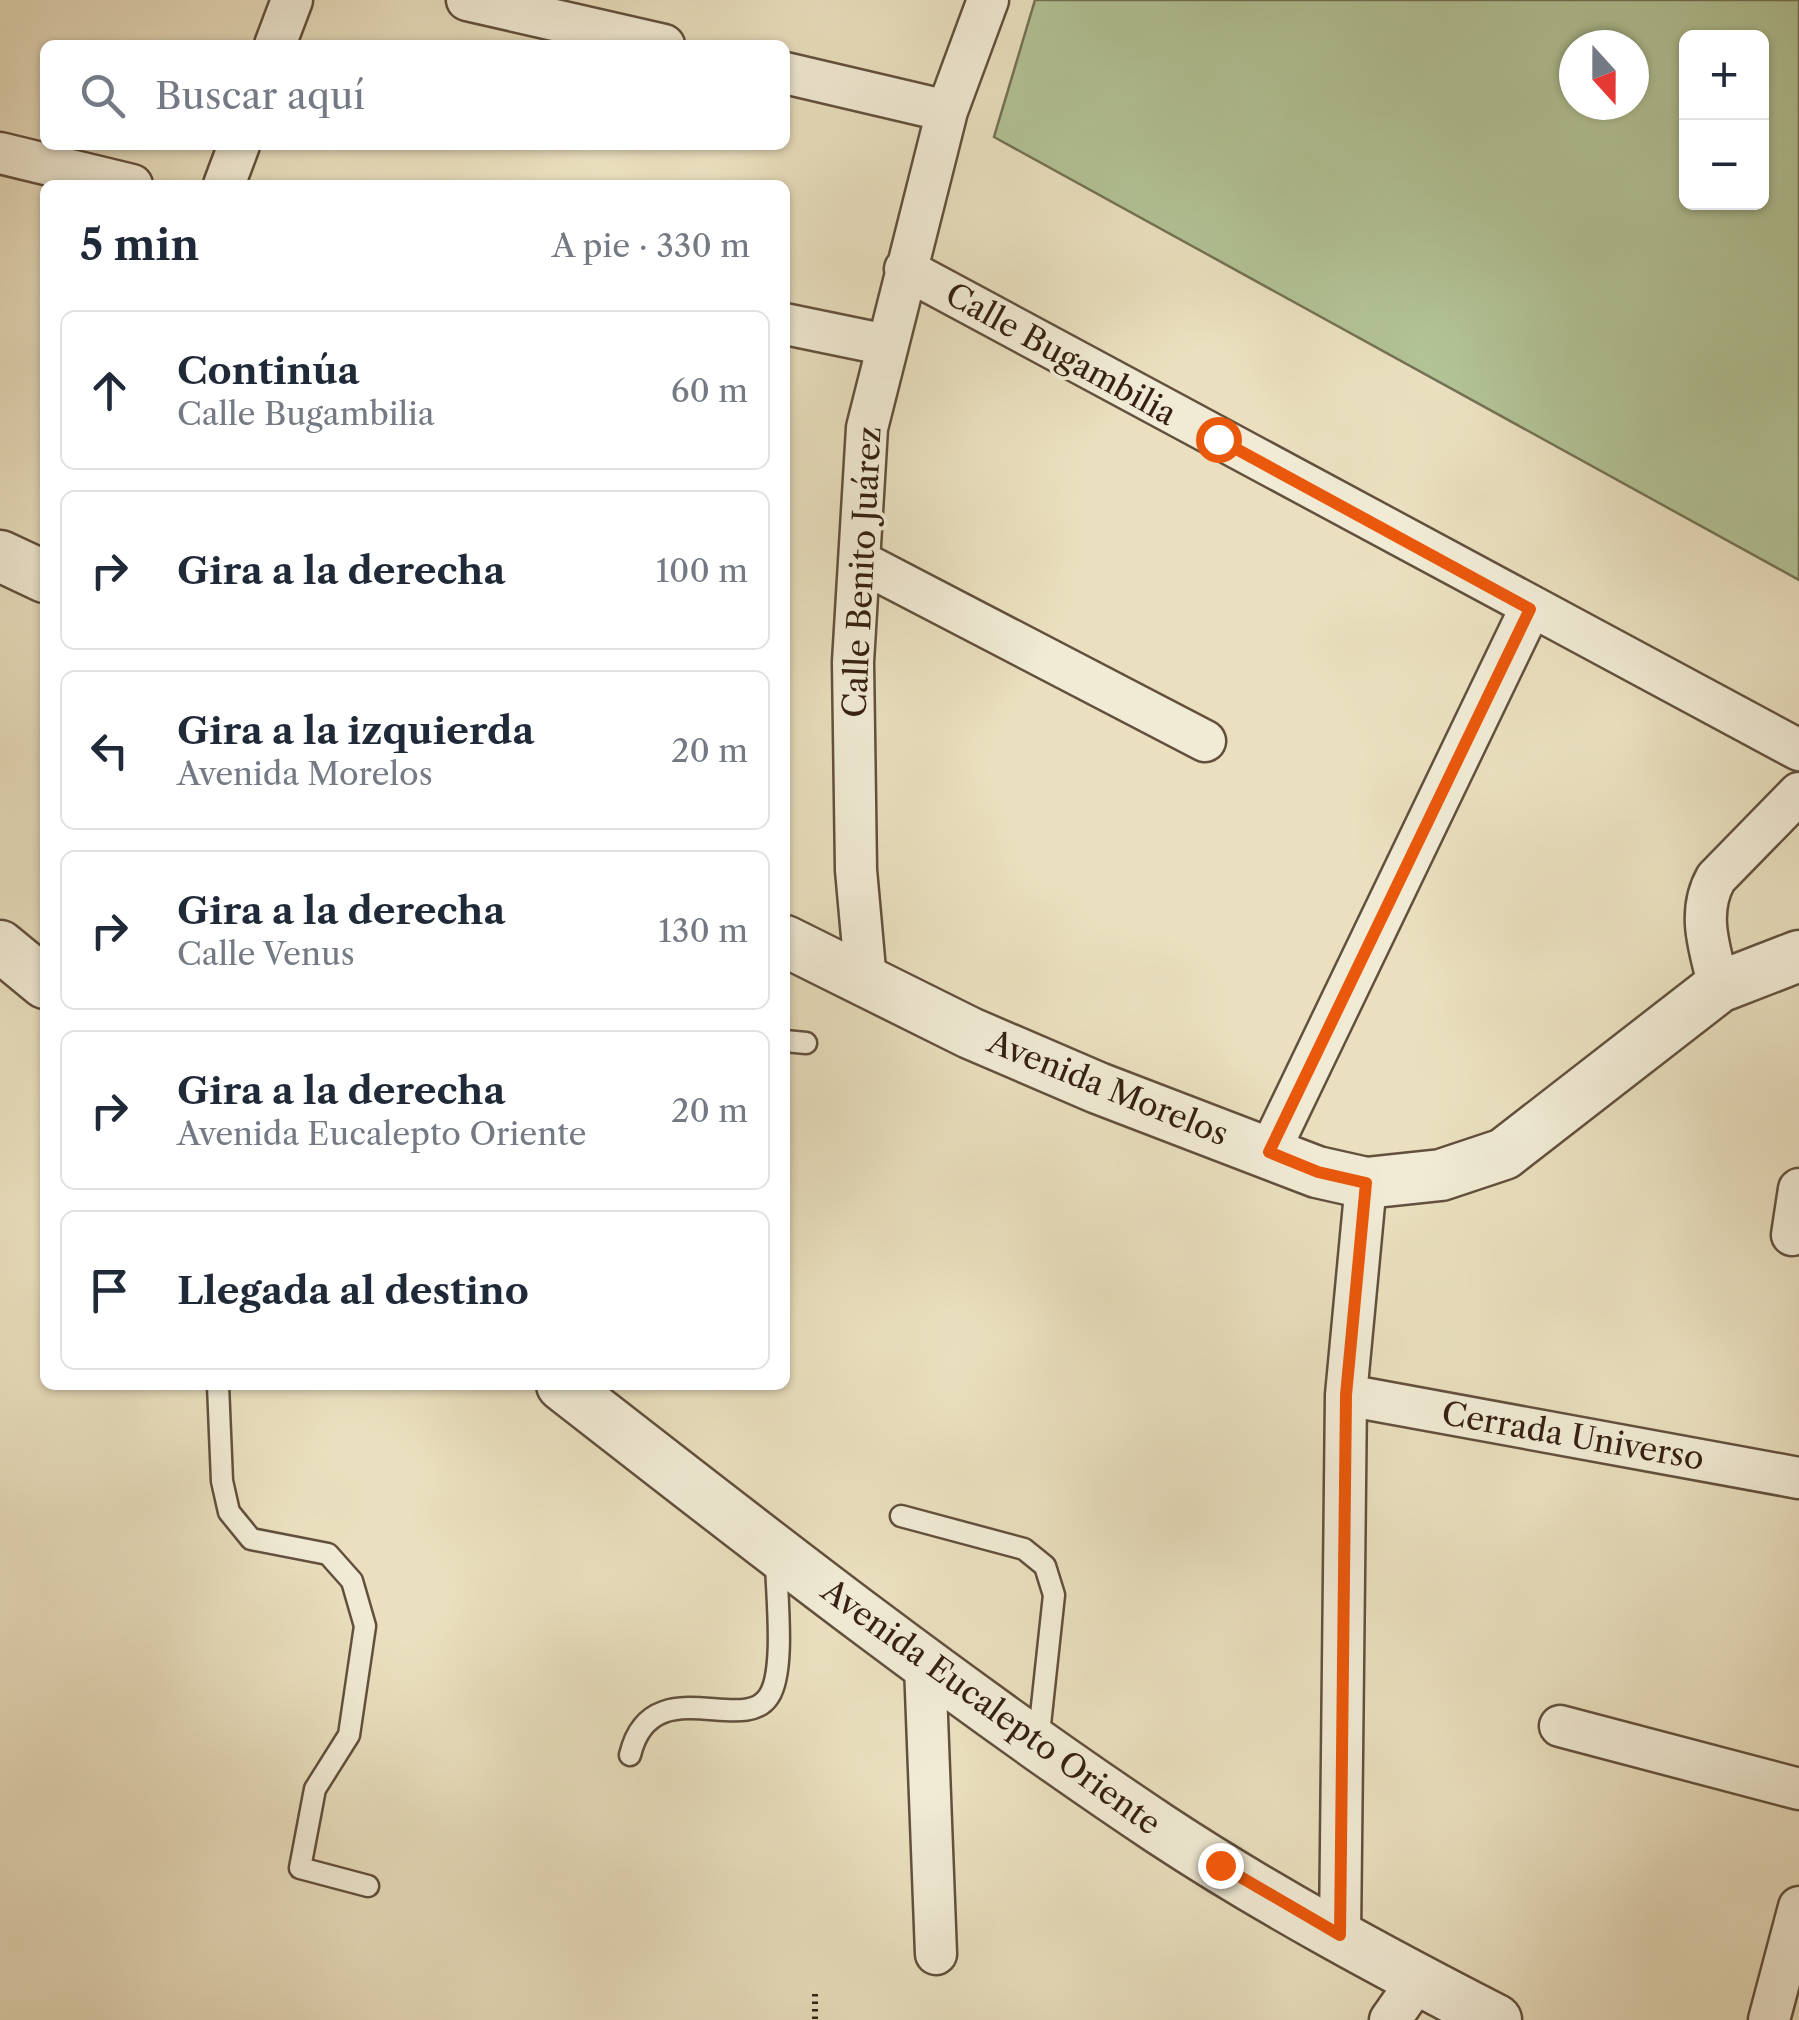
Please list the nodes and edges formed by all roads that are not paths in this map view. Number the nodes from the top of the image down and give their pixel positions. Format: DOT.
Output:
graph roads {
  1 [pos="292,0"];
  2 [pos="467,0"];
  3 [pos="988,0"];
  4 [pos="579,12"];
  5 [pos="277,40"];
  6 [pos="651,40"];
  7 [pos="790,74"];
  8 [pos="947,111"];
  9 [pos="236,150"];
  10 [pos="0,153"];
  11 [pos="111,180"];
  12 [pos="226,180"];
  13 [pos="905,269"];
  14 [pos="790,325"];
  15 [pos="887,345"];
  16 [pos="0,556"];
  17 [pos="860,562"];
  18 [pos="40,575"];
  19 [pos="1530,609"];
  20 [pos="1205,741"];
  21 [pos="1799,750"];
  22 [pos="1799,793"];
  23 [pos="790,943"];
  24 [pos="0,946"];
  25 [pos="1799,956"];
  26 [pos="40,979"];
  27 [pos="866,981"];
  28 [pos="1719,987"];
  29 [pos="1269,1152"];
  30 [pos="1366,1183"];
  31 [pos="1799,1189"];
  32 [pos="1792,1235"];
  33 [pos="218,1390"];
  34 [pos="568,1390"];
  35 [pos="1346,1395"];
  36 [pos="1799,1478"];
  37 [pos="901,1516"];
  38 [pos="776,1552"];
  39 [pos="925,1665"];
  40 [pos="1560,1726"];
  41 [pos="1038,1746"];
  42 [pos="630,1755"];
  43 [pos="1799,1789"];
  44 [pos="368,1886"];
  45 [pos="1799,1906"];
  46 [pos="1340,1935"];
  47 [pos="936,1954"];
  48 [pos="1418,1980"];
  49 [pos="1390,2020"];
  50 [pos="1496,2020"];
  51 [pos="1770,2020"];
  1 -- 5 [label="street"];
  2 -- 4 [label="street"];
  3 -- 8 [label="street, Calle Benito Juárez"];
  4 -- 6 [label="street"];
  7 -- 8 [label="street"];
  8 -- 13 [label="street, Calle Benito Juárez"];
  9 -- 12 [label="street"];
  10 -- 11 [label="street"];
  13 -- 15 [label="street, Calle Benito Juárez"];
  13 -- 19 [label="street, Calle Bugambilia"];
  14 -- 15 [label="street"];
  15 -- 17 [label="street, Calle Benito Juárez"];
  16 -- 18 [label="street"];
  17 -- 20 [label="street"];
  17 -- 27 [label="street, Calle Benito Juárez"];
  19 -- 21 [label="street, Calle Bugambilia"];
  19 -- 29 [label="street"];
  22 -- 28 [label="street"];
  23 -- 27 [label="street, Avenida Morelos"];
  24 -- 26 [label="street"];
  25 -- 28 [label="street, Avenida Morelos"];
  27 -- 29 [label="street, Avenida Morelos"];
  28 -- 30 [label="street, Avenida Morelos"];
  29 -- 30 [label="street, Avenida Morelos"];
  30 -- 35 [label="street"];
  31 -- 32 [label="street"];
  33 -- 44 [label="lane"];
  34 -- 38 [label="street, Avenida Eucalepto Oriente"];
  35 -- 36 [label="street, Cerrada Universo"];
  35 -- 46 [label="street"];
  37 -- 41 [label="lane"];
  38 -- 39 [label="street, Avenida Eucalepto Oriente"];
  38 -- 42 [label="lane"];
  39 -- 41 [label="street, Avenida Eucalepto Oriente"];
  39 -- 47 [label="street"];
  40 -- 43 [label="street"];
  41 -- 46 [label="street, Avenida Eucalepto Oriente"];
  45 -- 51 [label="street"];
  46 -- 48 [label="street, Avenida Eucalepto Oriente"];
  48 -- 49 [label="street"];
  48 -- 50 [label="street, Avenida Eucalepto Oriente"];
}
